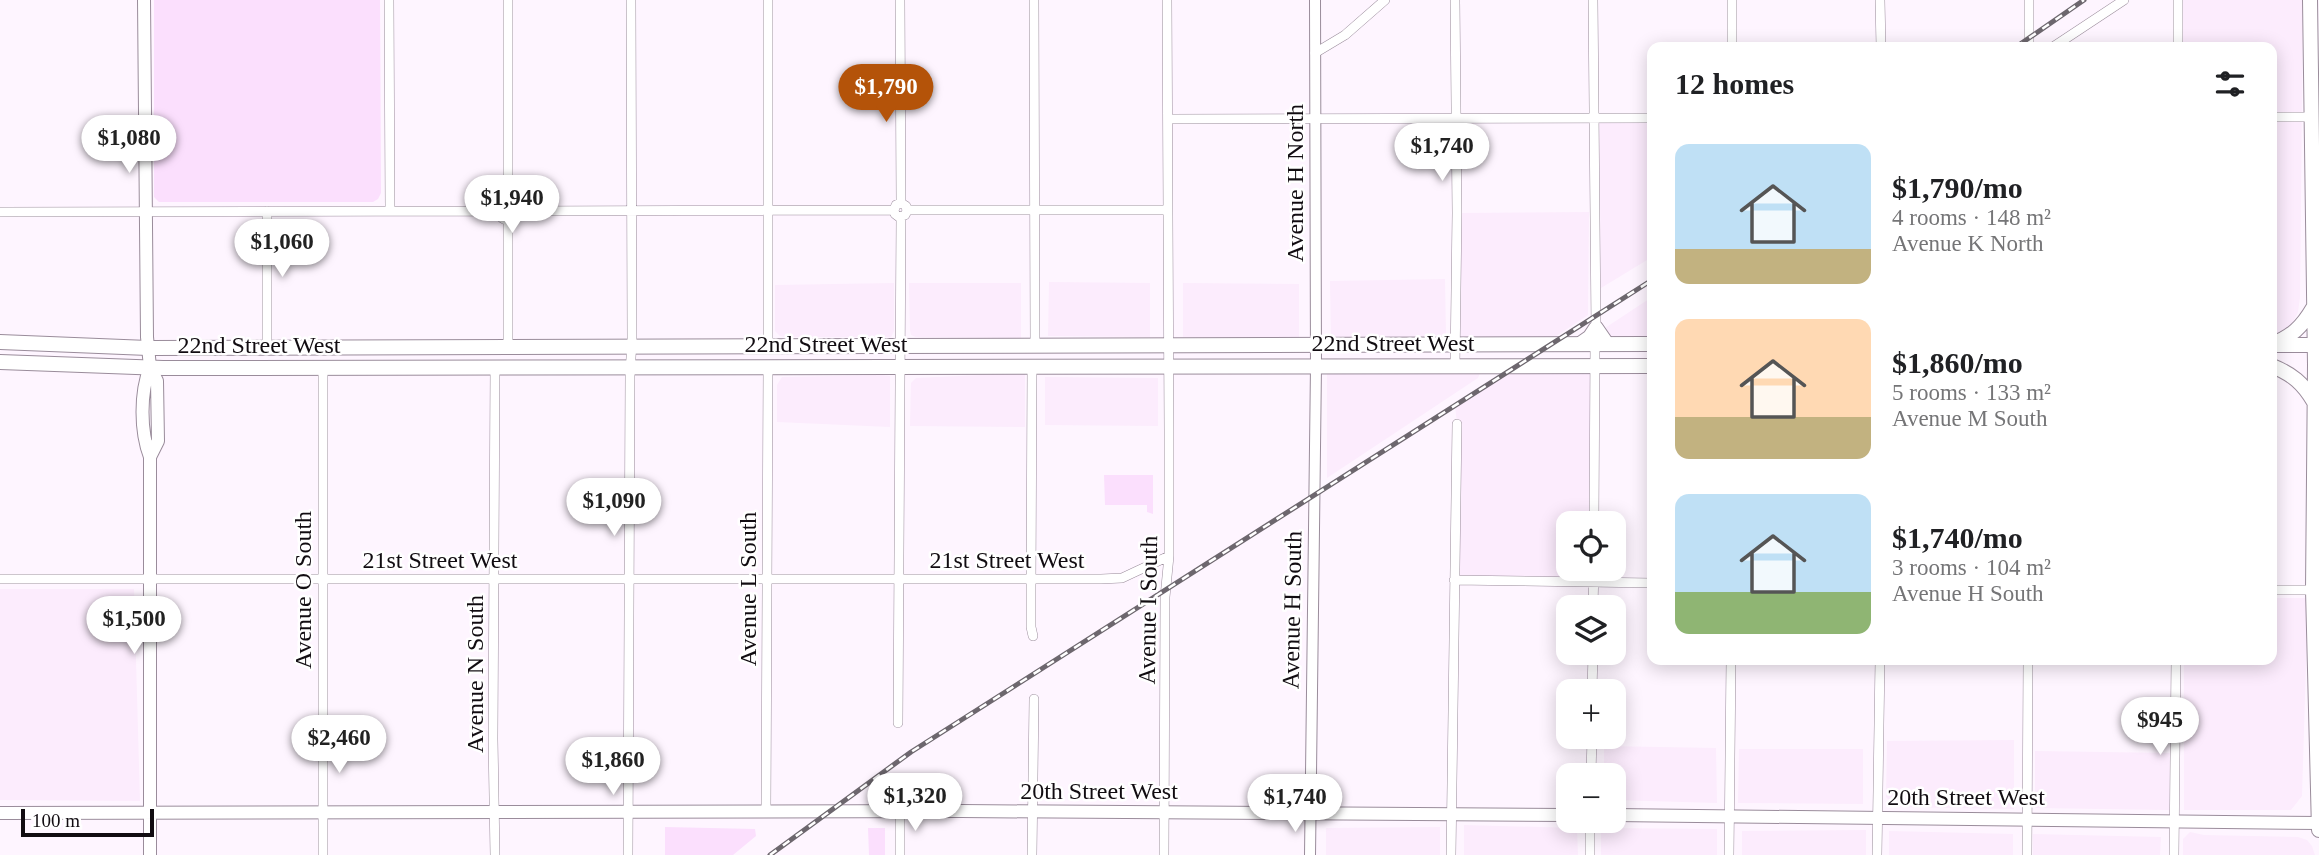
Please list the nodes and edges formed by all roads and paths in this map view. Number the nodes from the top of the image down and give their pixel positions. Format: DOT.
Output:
graph roads {
  1 [pos="144,0"];
  2 [pos="389,0"];
  3 [pos="508,0"];
  4 [pos="631,0"];
  5 [pos="768,0"];
  6 [pos="900,0"];
  7 [pos="1034,0"];
  8 [pos="1167,0"];
  9 [pos="1315,0"];
  10 [pos="1385,0"];
  11 [pos="1455,0"];
  12 [pos="1593,0"];
  13 [pos="1732,0"];
  14 [pos="1880,0"];
  15 [pos="2028,0"];
  16 [pos="2124,0"];
  17 [pos="2178,0"];
  18 [pos="2312,0"];
  19 [pos="2319,4"];
  20 [pos="1732,42"];
  21 [pos="1881,42"];
  22 [pos="2029,42"];
  23 [pos="2061,42"];
  24 [pos="2178,42"];
  25 [pos="1315,53"];
  26 [pos="2277,117"];
  27 [pos="2312,117"];
  28 [pos="1594,118"];
  29 [pos="1647,118"];
  30 [pos="1168,119"];
  31 [pos="1315,119"];
  32 [pos="1455,119"];
  33 [pos="508,200"];
  34 [pos="1167,209"];
  35 [pos="390,210"];
  36 [pos="631,210"];
  37 [pos="769,210"];
  38 [pos="901,210"];
  39 [pos="1035,210"];
  40 [pos="267,211"];
  41 [pos="498,211"];
  42 [pos="518,211"];
  43 [pos="0,212"];
  44 [pos="146,212"];
  45 [pos="508,220"];
  46 [pos="2313,308"];
  47 [pos="1596,328"];
  48 [pos="0,342"];
  49 [pos="632,343"];
  50 [pos="2277,343"];
  51 [pos="1455,344"];
  52 [pos="1594,344"];
  53 [pos="1647,344"];
  54 [pos="1035,345"];
  55 [pos="1168,345"];
  56 [pos="1316,345"];
  57 [pos="2277,345"];
  58 [pos="2317,345"];
  59 [pos="768,346"];
  60 [pos="900,346"];
  61 [pos="267,347"];
  62 [pos="508,347"];
  63 [pos="148,348"];
  64 [pos="0,362"];
  65 [pos="2317,365"];
  66 [pos="900,366"];
  67 [pos="1168,366"];
  68 [pos="1316,366"];
  69 [pos="1455,366"];
  70 [pos="1647,366"];
  71 [pos="2277,366"];
  72 [pos="150,367"];
  73 [pos="495,367"];
  74 [pos="630,367"];
  75 [pos="768,367"];
  76 [pos="1032,367"];
  77 [pos="1595,367"];
  78 [pos="323,368"];
  79 [pos="2277,368"];
  80 [pos="2314,402"];
  81 [pos="1457,424"];
  82 [pos="1594,511"];
  83 [pos="1169,556"];
  84 [pos="0,579"];
  85 [pos="150,579"];
  86 [pos="1032,579"];
  87 [pos="322,580"];
  88 [pos="494,580"];
  89 [pos="628,580"];
  90 [pos="767,580"];
  91 [pos="900,580"];
  92 [pos="1454,580"];
  93 [pos="1593,582"];
  94 [pos="1647,583"];
  95 [pos="2277,590"];
  96 [pos="2313,590"];
  97 [pos="1593,595"];
  98 [pos="1033,636"];
  99 [pos="2316,637"];
  100 [pos="1731,665"];
  101 [pos="1880,665"];
  102 [pos="2028,665"];
  103 [pos="2176,665"];
  104 [pos="1034,699"];
  105 [pos="898,723"];
  106 [pos="324,811"];
  107 [pos="150,812"];
  108 [pos="495,812"];
  109 [pos="628,812"];
  110 [pos="766,812"];
  111 [pos="900,812"];
  112 [pos="1033,812"];
  113 [pos="1164,812"];
  114 [pos="0,813"];
  115 [pos="1311,813"];
  116 [pos="1452,813"];
  117 [pos="1556,815"];
  118 [pos="1626,815"];
  119 [pos="1729,816"];
  120 [pos="1877,817"];
  121 [pos="2027,818"];
  122 [pos="2175,820"];
  123 [pos="2319,823"];
  124 [pos="2319,830"];
  125 [pos="1590,833"];
  126 [pos="150,855"];
  127 [pos="323,855"];
  128 [pos="495,855"];
  129 [pos="628,855"];
  130 [pos="900,855"];
  131 [pos="1032,855"];
  132 [pos="1164,855"];
  133 [pos="1310,855"];
  134 [pos="1451,855"];
  135 [pos="1590,855"];
  136 [pos="1729,855"];
  137 [pos="1877,855"];
  138 [pos="2026,855"];
  139 [pos="2174,855"];
  1 -- 44 [label="main road"];
  2 -- 35 [label="street"];
  3 -- 33 [label="street"];
  4 -- 36 [label="street"];
  5 -- 37 [label="street"];
  6 -- 38 [label="street"];
  7 -- 39 [label="street"];
  8 -- 30 [label="street, Avenue I South"];
  9 -- 25 [label="street, Avenue H North"];
  10 -- 25 [label="street"];
  11 -- 32 [label="street"];
  12 -- 28 [label="street"];
  13 -- 20 [label="street"];
  14 -- 21 [label="street"];
  15 -- 22 [label="street"];
  16 -- 23 [label="street"];
  17 -- 24 [label="street"];
  18 -- 19 [label="main road"];
  18 -- 27 [label="main road"];
  25 -- 31 [label="street, Avenue H North"];
  26 -- 27 [label="street"];
  27 -- 46 [label="main road"];
  28 -- 29 [label="street"];
  28 -- 32 [label="street"];
  28 -- 47 [label="street"];
  30 -- 31 [label="street"];
  30 -- 34 [label="street, Avenue I South"];
  31 -- 32 [label="street"];
  31 -- 56 [label="street, Avenue H North"];
  32 -- 51 [label="street"];
  33 -- 41 [label="street"];
  33 -- 42 [label="street"];
  34 -- 39 [label="street"];
  34 -- 55 [label="street, Avenue I South"];
  35 -- 40 [label="street"];
  35 -- 41 [label="street"];
  36 -- 37 [label="street"];
  36 -- 42 [label="street"];
  36 -- 49 [label="street"];
  37 -- 38 [label="street"];
  37 -- 59 [label="street"];
  38 -- 39 [label="street"];
  38 -- 60 [label="street"];
  39 -- 54 [label="street"];
  40 -- 44 [label="street"];
  40 -- 61 [label="street"];
  41 -- 45 [label="street"];
  42 -- 45 [label="street"];
  43 -- 44 [label="street"];
  44 -- 63 [label="main road"];
  45 -- 62 [label="street"];
  46 -- 50 [label="main road"];
  46 -- 58 [label="main road"];
  47 -- 52 [label="main road"];
  47 -- 52 [label="main road"];
  48 -- 63 [label="main road, 22nd Street West"];
  49 -- 59 [label="main road, 22nd Street West"];
  49 -- 62 [label="main road, 22nd Street West"];
  49 -- 74 [label="street"];
  51 -- 52 [label="main road, 22nd Street West"];
  51 -- 56 [label="main road, 22nd Street West"];
  51 -- 69 [label="street"];
  52 -- 53 [label="main road, 22nd Street West"];
  52 -- 77 [label="street"];
  54 -- 55 [label="main road, 22nd Street West"];
  54 -- 60 [label="main road, 22nd Street West"];
  55 -- 56 [label="main road, 22nd Street West"];
  55 -- 67 [label="street, Avenue I South"];
  56 -- 68 [label="street, Avenue H North"];
  57 -- 58 [label="main road"];
  58 -- 65 [label="main road"];
  59 -- 60 [label="main road, 22nd Street West"];
  60 -- 66 [label="street"];
  61 -- 62 [label="main road, 22nd Street West"];
  61 -- 63 [label="main road, 22nd Street West"];
  63 -- 72 [label="main road"];
  64 -- 72 [label="main road, 22nd Street West"];
  65 -- 71 [label="main road"];
  65 -- 80 [label="main road"];
  66 -- 75 [label="main road, 22nd Street West"];
  66 -- 76 [label="main road, 22nd Street West"];
  66 -- 91 [label="street"];
  67 -- 68 [label="main road, 22nd Street West"];
  67 -- 76 [label="main road, 22nd Street West"];
  67 -- 83 [label="street, Avenue I South"];
  68 -- 69 [label="main road, 22nd Street West"];
  68 -- 115 [label="street, Avenue H South"];
  69 -- 77 [label="main road, 22nd Street West"];
  70 -- 77 [label="main road, 22nd Street West"];
  72 -- 78 [label="main road, 22nd Street West"];
  72 -- 85 [label="main road"];
  73 -- 74 [label="main road, 22nd Street West"];
  73 -- 78 [label="main road, 22nd Street West"];
  73 -- 88 [label="street, Avenue N South"];
  74 -- 75 [label="main road, 22nd Street West"];
  74 -- 89 [label="street"];
  75 -- 90 [label="street, Avenue L South"];
  76 -- 86 [label="street"];
  77 -- 82 [label="street"];
  78 -- 87 [label="street, Avenue O South"];
  79 -- 80 [label="main road"];
  80 -- 96 [label="main road"];
  81 -- 92 [label="street"];
  83 -- 86 [label="street, 21st Street West"];
  83 -- 113 [label="street, Avenue I South"];
  84 -- 85 [label="street, 21st Street West"];
  85 -- 87 [label="street, 21st Street West"];
  85 -- 107 [label="main road"];
  86 -- 91 [label="street, 21st Street West"];
  86 -- 98 [label="street"];
  87 -- 88 [label="street, 21st Street West"];
  87 -- 106 [label="street, Avenue O South"];
  88 -- 89 [label="street, 21st Street West"];
  88 -- 108 [label="street, Avenue N South"];
  89 -- 90 [label="street, 21st Street West"];
  89 -- 109 [label="street"];
  90 -- 91 [label="street, 21st Street West"];
  90 -- 110 [label="street, Avenue L South"];
  91 -- 105 [label="street"];
  92 -- 93 [label="street"];
  92 -- 116 [label="street"];
  93 -- 94 [label="street"];
  93 -- 97 [label="street"];
  95 -- 96 [label="street"];
  96 -- 99 [label="main road"];
  99 -- 123 [label="main road"];
  100 -- 119 [label="street"];
  101 -- 120 [label="street"];
  102 -- 121 [label="street"];
  103 -- 122 [label="street"];
  104 -- 112 [label="street"];
  106 -- 107 [label="main road, 20th Street West"];
  106 -- 108 [label="main road, 20th Street West"];
  106 -- 127 [label="street, Avenue O South"];
  107 -- 114 [label="main road, 20th Street West"];
  107 -- 126 [label="main road"];
  108 -- 109 [label="main road, 20th Street West"];
  108 -- 128 [label="street, Avenue N South"];
  109 -- 110 [label="main road, 20th Street West"];
  109 -- 129 [label="street"];
  110 -- 111 [label="main road, 20th Street West"];
  111 -- 112 [label="main road, 20th Street West"];
  111 -- 130 [label="street"];
  112 -- 113 [label="main road, 20th Street West"];
  112 -- 131 [label="street"];
  113 -- 115 [label="main road, 20th Street West"];
  113 -- 132 [label="street, Avenue I South"];
  115 -- 116 [label="main road, 20th Street West"];
  115 -- 133 [label="street, Avenue H South"];
  116 -- 117 [label="main road, 20th Street West"];
  116 -- 134 [label="street"];
  118 -- 119 [label="main road, 20th Street West"];
  119 -- 120 [label="main road, 20th Street West"];
  119 -- 136 [label="street"];
  120 -- 121 [label="main road, 20th Street West"];
  120 -- 137 [label="street"];
  121 -- 122 [label="main road, 20th Street West"];
  121 -- 138 [label="street"];
  122 -- 123 [label="main road, 20th Street West"];
  122 -- 139 [label="street"];
  123 -- 124 [label="main road"];
  125 -- 135 [label="street"];
}
